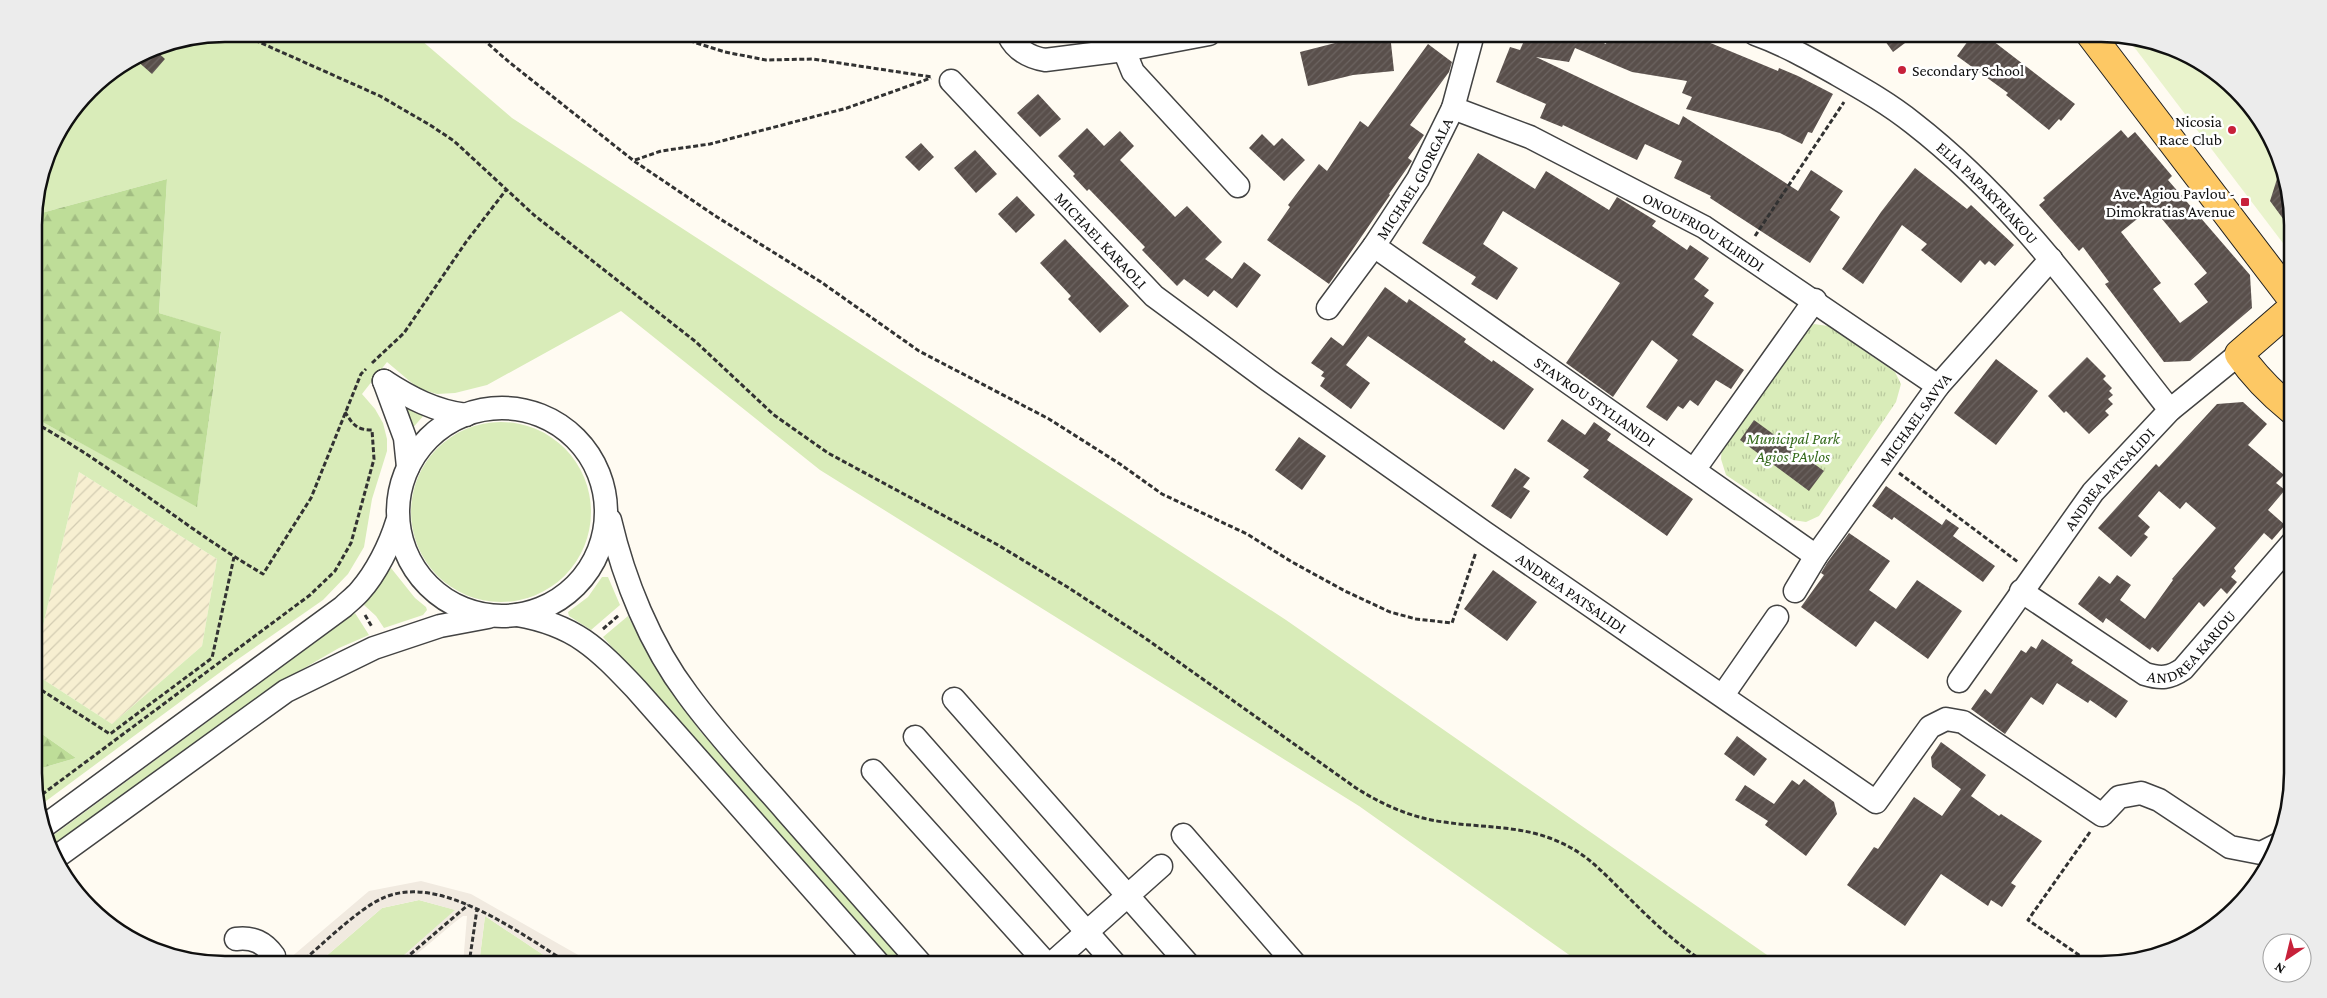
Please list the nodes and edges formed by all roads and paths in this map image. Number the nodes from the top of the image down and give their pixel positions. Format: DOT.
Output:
graph roads {
  1 [pos="260,42"];
  2 [pos="486,42"];
  3 [pos="693,42"];
  4 [pos="1013,42"];
  5 [pos="1166,42"];
  6 [pos="1471,42"];
  7 [pos="1774,42"];
  8 [pos="2096,42"];
  9 [pos="1124,50"];
  10 [pos="951,81"];
  11 [pos="1856,85"];
  12 [pos="1453,108"];
  13 [pos="634,161"];
  14 [pos="1238,186"];
  15 [pos="1374,246"];
  16 [pos="1744,252"];
  17 [pos="2051,259"];
  18 [pos="2284,289"];
  19 [pos="1815,300"];
  20 [pos="1328,308"];
  21 [pos="2284,315"];
  22 [pos="2239,354"];
  23 [pos="1268,380"];
  24 [pos="1938,386"];
  25 [pos="2284,403"];
  26 [pos="2170,410"];
  27 [pos="345,412"];
  28 [pos="466,415"];
  29 [pos="42,427"];
  30 [pos="1884,462"];
  31 [pos="408,467"];
  32 [pos="1694,470"];
  33 [pos="607,509"];
  34 [pos="397,522"];
  35 [pos="1485,533"];
  36 [pos="2284,552"];
  37 [pos="1816,556"];
  38 [pos="234,557"];
  39 [pos="262,574"];
  40 [pos="2027,583"];
  41 [pos="1795,591"];
  42 [pos="360,609"];
  43 [pos="625,609"];
  44 [pos="508,614"];
  45 [pos="1777,617"];
  46 [pos="375,632"];
  47 [pos="598,634"];
  48 [pos="1960,681"];
  49 [pos="42,690"];
  50 [pos="1723,695"];
  51 [pos="954,699"];
  52 [pos="914,737"];
  53 [pos="873,770"];
  54 [pos="44,793"];
  55 [pos="2102,815"];
  56 [pos="50,822"];
  57 [pos="1183,835"];
  58 [pos="2268,849"];
  59 [pos="61,854"];
  60 [pos="1161,866"];
  61 [pos="1128,895"];
  62 [pos="468,905"];
  63 [pos="477,909"];
  64 [pos="1087,932"];
  65 [pos="236,939"];
  66 [pos="274,956"];
  67 [pos="309,956"];
  68 [pos="407,956"];
  69 [pos="471,956"];
  70 [pos="556,956"];
  71 [pos="872,956"];
  72 [pos="914,956"];
  73 [pos="1040,956"];
  74 [pos="1061,956"];
  75 [pos="1108,956"];
  76 [pos="1181,956"];
  77 [pos="1288,956"];
  78 [pos="1697,956"];
  79 [pos="2080,956"];
  1 -- 78 [label="path"];
  2 -- 13 [label="path"];
  3 -- 13 [label="path"];
  4 -- 9 [label="street"];
  5 -- 9 [label="street"];
  6 -- 12 [label="street, MICHAEL GIORGALA"];
  7 -- 11 [label="street, ELIA PAPAKYRIAKOU"];
  8 -- 18 [label="main road"];
  9 -- 14 [label="street"];
  10 -- 23 [label="street, MICHAEL KARAOLI"];
  11 -- 16 [label="path"];
  11 -- 17 [label="street, ELIA PAPAKYRIAKOU"];
  12 -- 15 [label="street, MICHAEL GIORGALA"];
  12 -- 16 [label="street, ONOUFRIOU KLIRIDI"];
  13 -- 35 [label="path"];
  15 -- 20 [label="street, MICHAEL GIORGALA"];
  15 -- 32 [label="street, STAVROU STYLIANIDI"];
  16 -- 19 [label="street, ONOUFRIOU KLIRIDI"];
  17 -- 24 [label="street, MICHAEL SAVVA"];
  17 -- 26 [label="street, ELIA PAPAKYRIAKOU"];
  19 -- 24 [label="street, ONOUFRIOU KLIRIDI"];
  19 -- 32 [label="street"];
  21 -- 22 [label="main road, ANDREA PATSALIDI"];
  22 -- 25 [label="main road"];
  22 -- 26 [label="street, ANDREA PATSALIDI"];
  23 -- 35 [label="street, ANDREA PATSALIDI"];
  24 -- 30 [label="street, MICHAEL SAVVA"];
  26 -- 40 [label="street, ANDREA PATSALIDI"];
  27 -- 54 [label="path"];
  28 -- 31 [label="street"];
  28 -- 31 [label="street"];
  28 -- 33 [label="street"];
  29 -- 38 [label="path"];
  30 -- 37 [label="street, MICHAEL SAVVA"];
  30 -- 40 [label="path"];
  31 -- 34 [label="street"];
  32 -- 37 [label="street, STAVROU STYLIANIDI"];
  33 -- 44 [label="street"];
  33 -- 72 [label="street"];
  34 -- 44 [label="street"];
  34 -- 56 [label="street"];
  35 -- 50 [label="street, ANDREA PATSALIDI"];
  36 -- 40 [label="street, ANDREA KARIOU"];
  37 -- 41 [label="street, MICHAEL SAVVA"];
  38 -- 39 [label="path"];
  38 -- 49 [label="path"];
  40 -- 48 [label="street, ANDREA PATSALIDI"];
  42 -- 46 [label="path"];
  43 -- 47 [label="path"];
  44 -- 59 [label="street"];
  44 -- 71 [label="street"];
  45 -- 50 [label="street"];
  50 -- 55 [label="street, ANDREA PATSALIDI"];
  51 -- 61 [label="street"];
  52 -- 64 [label="street"];
  53 -- 73 [label="street"];
  55 -- 58 [label="street"];
  55 -- 79 [label="path"];
  57 -- 77 [label="street"];
  60 -- 61 [label="street"];
  61 -- 64 [label="street"];
  61 -- 76 [label="street"];
  62 -- 63 [label="path"];
  62 -- 67 [label="path"];
  62 -- 68 [label="path"];
  63 -- 69 [label="path"];
  63 -- 70 [label="path"];
  64 -- 74 [label="street"];
  64 -- 75 [label="street"];
  65 -- 66 [label="street"];
}
